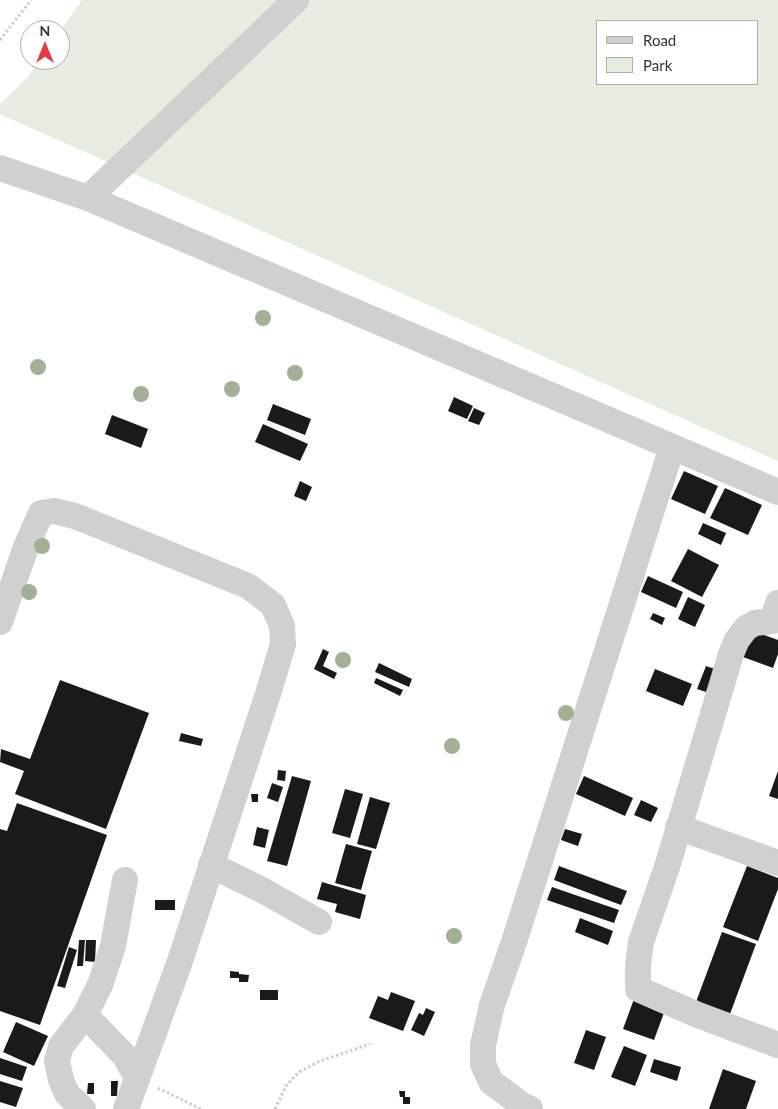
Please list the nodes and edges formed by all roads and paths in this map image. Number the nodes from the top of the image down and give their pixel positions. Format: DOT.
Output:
graph roads {
  1 [pos="31,0"];
  2 [pos="296,0"];
  3 [pos="0,40"];
  4 [pos="0,168"];
  5 [pos="88,198"];
  6 [pos="672,448"];
  7 [pos="778,492"];
  8 [pos="776,616"];
  9 [pos="0,622"];
  10 [pos="678,826"];
  11 [pos="778,863"];
  12 [pos="210,865"];
  13 [pos="125,880"];
  14 [pos="319,922"];
  15 [pos="85,1015"];
  16 [pos="370,1044"];
  17 [pos="778,1045"];
  18 [pos="137,1078"];
  19 [pos="83,1109"];
  20 [pos="126,1109"];
  21 [pos="201,1109"];
  22 [pos="274,1109"];
  23 [pos="530,1109"];
  1 -- 3 [label="path"];
  2 -- 5 [label="street"];
  4 -- 5 [label="street"];
  5 -- 6 [label="street"];
  6 -- 7 [label="street"];
  6 -- 23 [label="street"];
  8 -- 10 [label="street"];
  9 -- 12 [label="street"];
  10 -- 11 [label="street"];
  10 -- 17 [label="street"];
  12 -- 14 [label="street"];
  12 -- 18 [label="street"];
  13 -- 15 [label="street"];
  15 -- 18 [label="street"];
  15 -- 19 [label="street"];
  16 -- 22 [label="path"];
  18 -- 20 [label="street"];
  18 -- 21 [label="path"];
}
